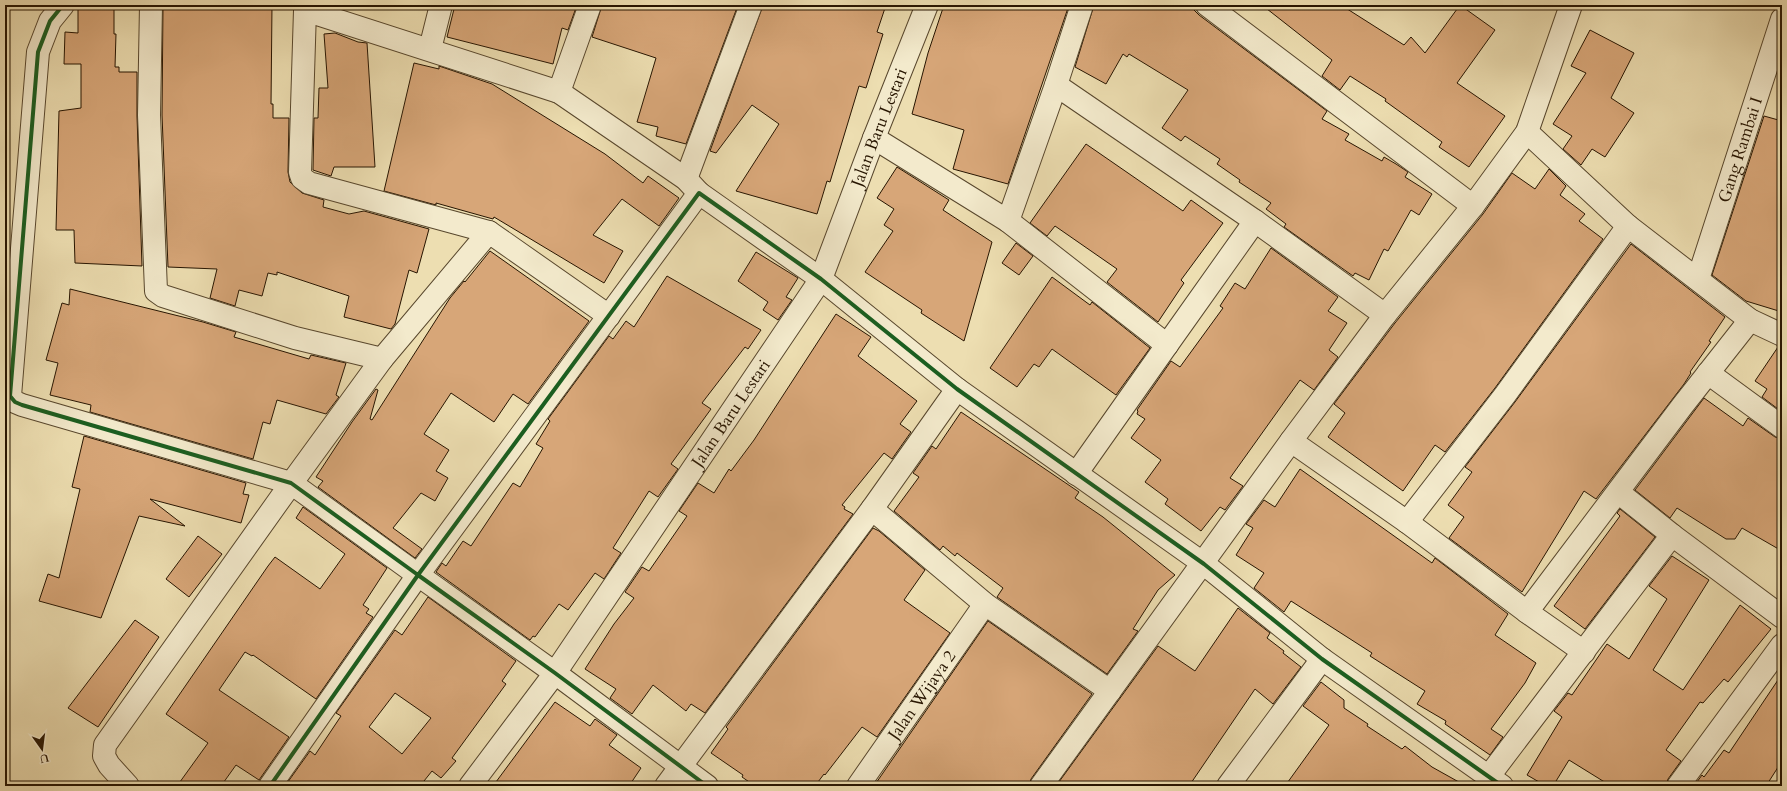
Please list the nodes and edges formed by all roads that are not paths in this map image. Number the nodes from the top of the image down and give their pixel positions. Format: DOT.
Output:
graph roads {
  1 [pos="63,5"];
  2 [pos="151,5"];
  3 [pos="441,5"];
  4 [pos="590,5"];
  5 [pos="751,5"];
  6 [pos="927,5"];
  7 [pos="1082,5"];
  8 [pos="1207,5"];
  9 [pos="1571,5"];
  10 [pos="305,8"];
  11 [pos="1782,19"];
  12 [pos="430,49"];
  13 [pos="1056,85"];
  14 [pos="559,92"];
  15 [pos="1527,132"];
  16 [pos="874,138"];
  17 [pos="692,186"];
  18 [pos="1473,206"];
  19 [pos="1008,221"];
  20 [pos="1255,221"];
  21 [pos="1628,226"];
  22 [pos="489,232"];
  23 [pos="821,279"];
  24 [pos="1698,279"];
  25 [pos="11,301"];
  26 [pos="1385,315"];
  27 [pos="609,316"];
  28 [pos="1750,320"];
  29 [pos="1782,335"];
  30 [pos="1167,344"];
  31 [pos="382,359"];
  32 [pos="1708,373"];
  33 [pos="957,389"];
  34 [pos="1782,427"];
  35 [pos="1291,441"];
  36 [pos="1076,474"];
  37 [pos="291,484"];
  38 [pos="1618,492"];
  39 [pos="872,509"];
  40 [pos="1407,522"];
  41 [pos="1672,535"];
  42 [pos="1204,564"];
  43 [pos="418,575"];
  44 [pos="985,604"];
  45 [pos="1527,612"];
  46 [pos="1782,617"];
  47 [pos="1782,645"];
  48 [pos="1584,652"];
  49 [pos="1322,659"];
  50 [pos="555,673"];
  51 [pos="1110,691"];
  52 [pos="680,767"];
  53 [pos="1495,781"];
  54 [pos="118,783"];
  55 [pos="1229,785"];
  56 [pos="270,786"];
  57 [pos="470,786"];
  58 [pos="666,786"];
  59 [pos="707,786"];
  60 [pos="858,786"];
  61 [pos="1041,786"];
  62 [pos="1678,786"];
  1 -- 25 [label="street"];
  2 -- 31 [label="street"];
  3 -- 12 [label="street"];
  4 -- 14 [label="street"];
  5 -- 17 [label="street"];
  6 -- 16 [label="street, Jalan Baru Lestari"];
  7 -- 13 [label="street"];
  8 -- 18 [label="street"];
  9 -- 15 [label="street"];
  10 -- 12 [label="street"];
  10 -- 22 [label="street"];
  11 -- 24 [label="street, Gang Rambai I"];
  12 -- 14 [label="street"];
  13 -- 19 [label="street"];
  13 -- 20 [label="street"];
  14 -- 17 [label="street"];
  15 -- 18 [label="street"];
  15 -- 21 [label="street"];
  16 -- 19 [label="street"];
  16 -- 23 [label="street, Jalan Baru Lestari"];
  17 -- 23 [label="street"];
  17 -- 27 [label="street"];
  18 -- 26 [label="street"];
  19 -- 30 [label="street"];
  20 -- 26 [label="street"];
  20 -- 30 [label="street"];
  21 -- 24 [label="street"];
  21 -- 40 [label="street"];
  22 -- 27 [label="street"];
  22 -- 31 [label="street"];
  23 -- 33 [label="street"];
  23 -- 50 [label="street, Jalan Baru Lestari"];
  24 -- 28 [label="street"];
  25 -- 37 [label="street"];
  26 -- 35 [label="street"];
  27 -- 43 [label="street"];
  28 -- 29 [label="street"];
  28 -- 32 [label="street"];
  30 -- 36 [label="street"];
  31 -- 37 [label="street"];
  32 -- 34 [label="street"];
  32 -- 38 [label="street"];
  33 -- 36 [label="street"];
  33 -- 39 [label="street"];
  35 -- 40 [label="street"];
  35 -- 42 [label="street"];
  36 -- 42 [label="street"];
  37 -- 43 [label="street"];
  37 -- 54 [label="street"];
  38 -- 41 [label="street"];
  38 -- 45 [label="street"];
  39 -- 44 [label="street"];
  39 -- 52 [label="street"];
  40 -- 45 [label="street"];
  41 -- 46 [label="street"];
  41 -- 48 [label="street"];
  42 -- 49 [label="street"];
  42 -- 51 [label="street"];
  43 -- 50 [label="street"];
  43 -- 56 [label="street"];
  44 -- 51 [label="street"];
  44 -- 60 [label="street, Jalan Wijaya 2"];
  45 -- 48 [label="street"];
  47 -- 62 [label="street"];
  48 -- 53 [label="street"];
  49 -- 53 [label="street"];
  49 -- 55 [label="street"];
  50 -- 52 [label="street"];
  50 -- 57 [label="street, Jalan Baru Lestari"];
  51 -- 61 [label="street"];
  52 -- 58 [label="street"];
  52 -- 59 [label="street"];
}
